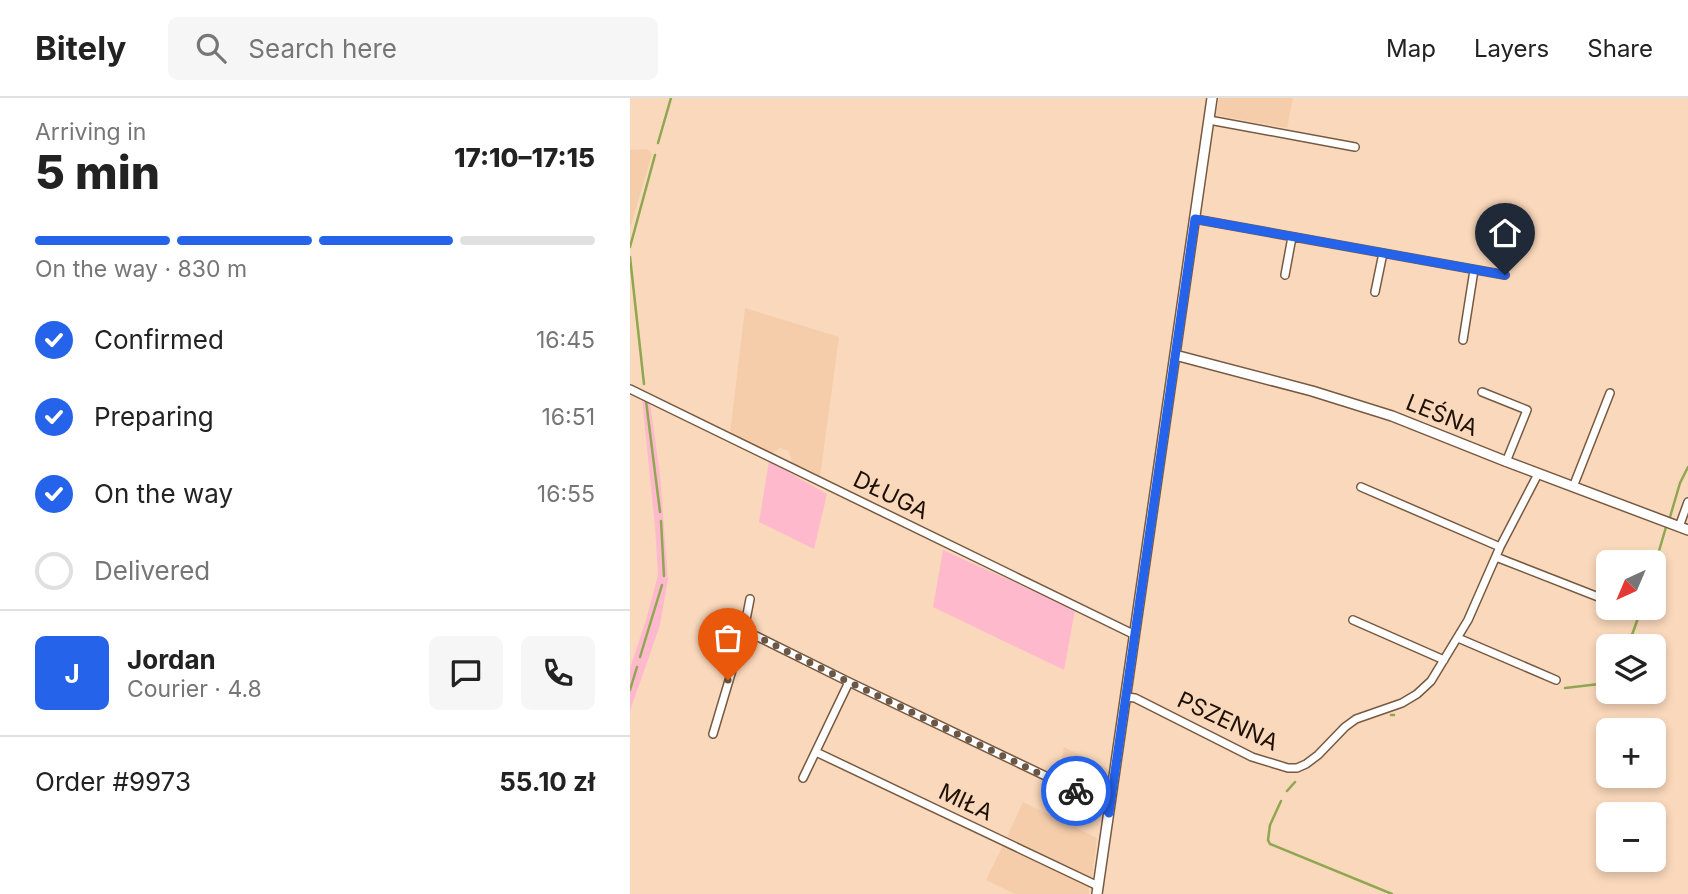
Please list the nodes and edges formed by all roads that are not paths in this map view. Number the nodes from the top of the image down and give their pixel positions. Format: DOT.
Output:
graph roads {
  1 [pos="1212,98"];
  2 [pos="1209,120"];
  3 [pos="1354,147"];
  4 [pos="1195,219"];
  5 [pos="1292,237"];
  6 [pos="1383,253"];
  7 [pos="1475,270"];
  8 [pos="1285,275"];
  9 [pos="1505,275"];
  10 [pos="1375,292"];
  11 [pos="1462,340"];
  12 [pos="1175,355"];
  13 [pos="630,389"];
  14 [pos="1482,391"];
  15 [pos="1610,393"];
  16 [pos="1506,462"];
  17 [pos="1538,474"];
  18 [pos="1361,487"];
  19 [pos="1573,487"];
  20 [pos="1688,502"];
  21 [pos="1684,528"];
  22 [pos="1500,547"];
  23 [pos="1496,557"];
  24 [pos="1596,596"];
  25 [pos="750,599"];
  26 [pos="1353,620"];
  27 [pos="744,630"];
  28 [pos="1135,635"];
  29 [pos="1458,638"];
  30 [pos="1444,660"];
  31 [pos="1556,680"];
  32 [pos="849,682"];
  33 [pos="1126,697"];
  34 [pos="713,734"];
  35 [pos="816,752"];
  36 [pos="803,779"];
  37 [pos="1111,796"];
  38 [pos="1100,802"];
  39 [pos="1109,813"];
  40 [pos="1098,890"];
  1 -- 2 [label="street"];
  2 -- 3 [label="street"];
  2 -- 4 [label="street"];
  4 -- 5 [label="street"];
  4 -- 12 [label="street"];
  5 -- 6 [label="street"];
  5 -- 8 [label="street"];
  6 -- 7 [label="street"];
  6 -- 10 [label="street"];
  7 -- 9 [label="street"];
  7 -- 11 [label="street"];
  12 -- 16 [label="street, LEŚNA"];
  12 -- 28 [label="street"];
  13 -- 28 [label="street, DŁUGA"];
  14 -- 16 [label="street"];
  15 -- 19 [label="street"];
  16 -- 17 [label="street, LEŚNA"];
  17 -- 19 [label="street, LEŚNA"];
  17 -- 22 [label="street, PSZENNA"];
  18 -- 22 [label="street"];
  19 -- 21 [label="street, LEŚNA"];
  20 -- 21 [label="street"];
  22 -- 23 [label="street, PSZENNA"];
  23 -- 24 [label="street"];
  23 -- 29 [label="street, PSZENNA"];
  25 -- 27 [label="street"];
  26 -- 30 [label="street"];
  27 -- 32 [label="street"];
  27 -- 34 [label="street"];
  28 -- 33 [label="street"];
  29 -- 30 [label="street, PSZENNA"];
  29 -- 31 [label="street"];
  30 -- 33 [label="street, PSZENNA"];
  32 -- 35 [label="street"];
  32 -- 38 [label="street"];
  33 -- 37 [label="street"];
  35 -- 36 [label="street"];
  35 -- 40 [label="street, MIŁA"];
  37 -- 38 [label="street"];
  37 -- 39 [label="street"];
  38 -- 39 [label="street"];
  39 -- 40 [label="street"];
}
